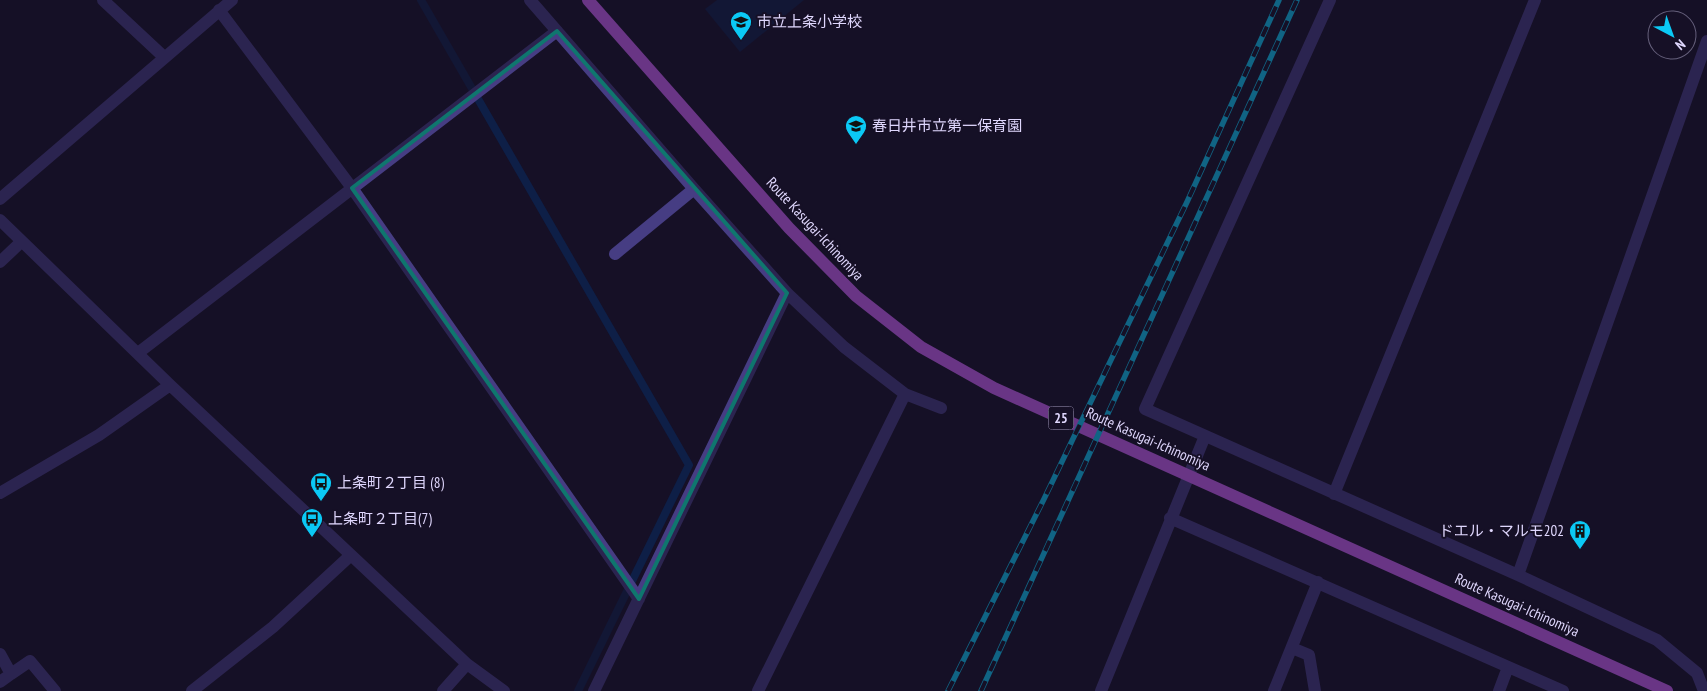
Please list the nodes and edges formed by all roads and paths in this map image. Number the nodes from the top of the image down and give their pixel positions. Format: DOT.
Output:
graph roads {
  1 [pos="103,0"];
  2 [pos="232,0"];
  3 [pos="530,0"];
  4 [pos="588,0"];
  5 [pos="1330,0"];
  6 [pos="1535,0"];
  7 [pos="219,10"];
  8 [pos="558,32"];
  9 [pos="1707,42"];
  10 [pos="164,57"];
  11 [pos="352,188"];
  12 [pos="694,189"];
  13 [pos="0,199"];
  14 [pos="0,220"];
  15 [pos="21,242"];
  16 [pos="615,254"];
  17 [pos="0,262"];
  18 [pos="787,293"];
  19 [pos="138,353"];
  20 [pos="170,385"];
  21 [pos="905,394"];
  22 [pos="941,408"];
  23 [pos="1205,436"];
  24 [pos="0,493"];
  25 [pos="1334,494"];
  26 [pos="1170,518"];
  27 [pos="351,555"];
  28 [pos="1518,575"];
  29 [pos="1318,582"];
  30 [pos="639,599"];
  31 [pos="1292,648"];
  32 [pos="0,654"];
  33 [pos="467,664"];
  34 [pos="1508,667"];
  35 [pos="11,674"];
  36 [pos="0,682"];
  37 [pos="210,686"];
  38 [pos="55,691"];
  39 [pos="192,691"];
  40 [pos="443,691"];
  41 [pos="504,691"];
  42 [pos="594,691"];
  43 [pos="758,691"];
  44 [pos="1101,691"];
  45 [pos="1274,691"];
  46 [pos="1315,691"];
  47 [pos="1500,691"];
  48 [pos="1563,691"];
  49 [pos="1667,691"];
  50 [pos="1704,691"];
  1 -- 10 [label="street"];
  2 -- 7 [label="street"];
  3 -- 8 [label="street"];
  4 -- 49 [label="main road, Route Kasugai-Ichinomiya / 25"];
  5 -- 23 [label="street"];
  6 -- 25 [label="street"];
  7 -- 10 [label="street"];
  7 -- 11 [label="street"];
  8 -- 11 [label="street"];
  8 -- 12 [label="street"];
  9 -- 28 [label="street"];
  10 -- 13 [label="street"];
  11 -- 19 [label="street"];
  11 -- 30 [label="street"];
  12 -- 16 [label="street"];
  12 -- 18 [label="street"];
  14 -- 15 [label="street"];
  15 -- 17 [label="street"];
  15 -- 19 [label="street"];
  18 -- 21 [label="street"];
  18 -- 30 [label="street"];
  19 -- 20 [label="street"];
  20 -- 24 [label="street"];
  20 -- 27 [label="street"];
  21 -- 22 [label="street"];
  21 -- 43 [label="street"];
  23 -- 25 [label="street"];
  23 -- 26 [label="street"];
  25 -- 28 [label="street"];
  26 -- 29 [label="street"];
  26 -- 44 [label="street"];
  27 -- 33 [label="street"];
  27 -- 37 [label="street"];
  28 -- 50 [label="street"];
  29 -- 31 [label="street"];
  29 -- 34 [label="street"];
  30 -- 42 [label="street"];
  31 -- 45 [label="street"];
  31 -- 46 [label="street"];
  32 -- 35 [label="street"];
  33 -- 40 [label="street"];
  33 -- 41 [label="street"];
  34 -- 47 [label="street"];
  34 -- 48 [label="street"];
  35 -- 36 [label="street"];
  35 -- 38 [label="street"];
  37 -- 39 [label="street"];
}
